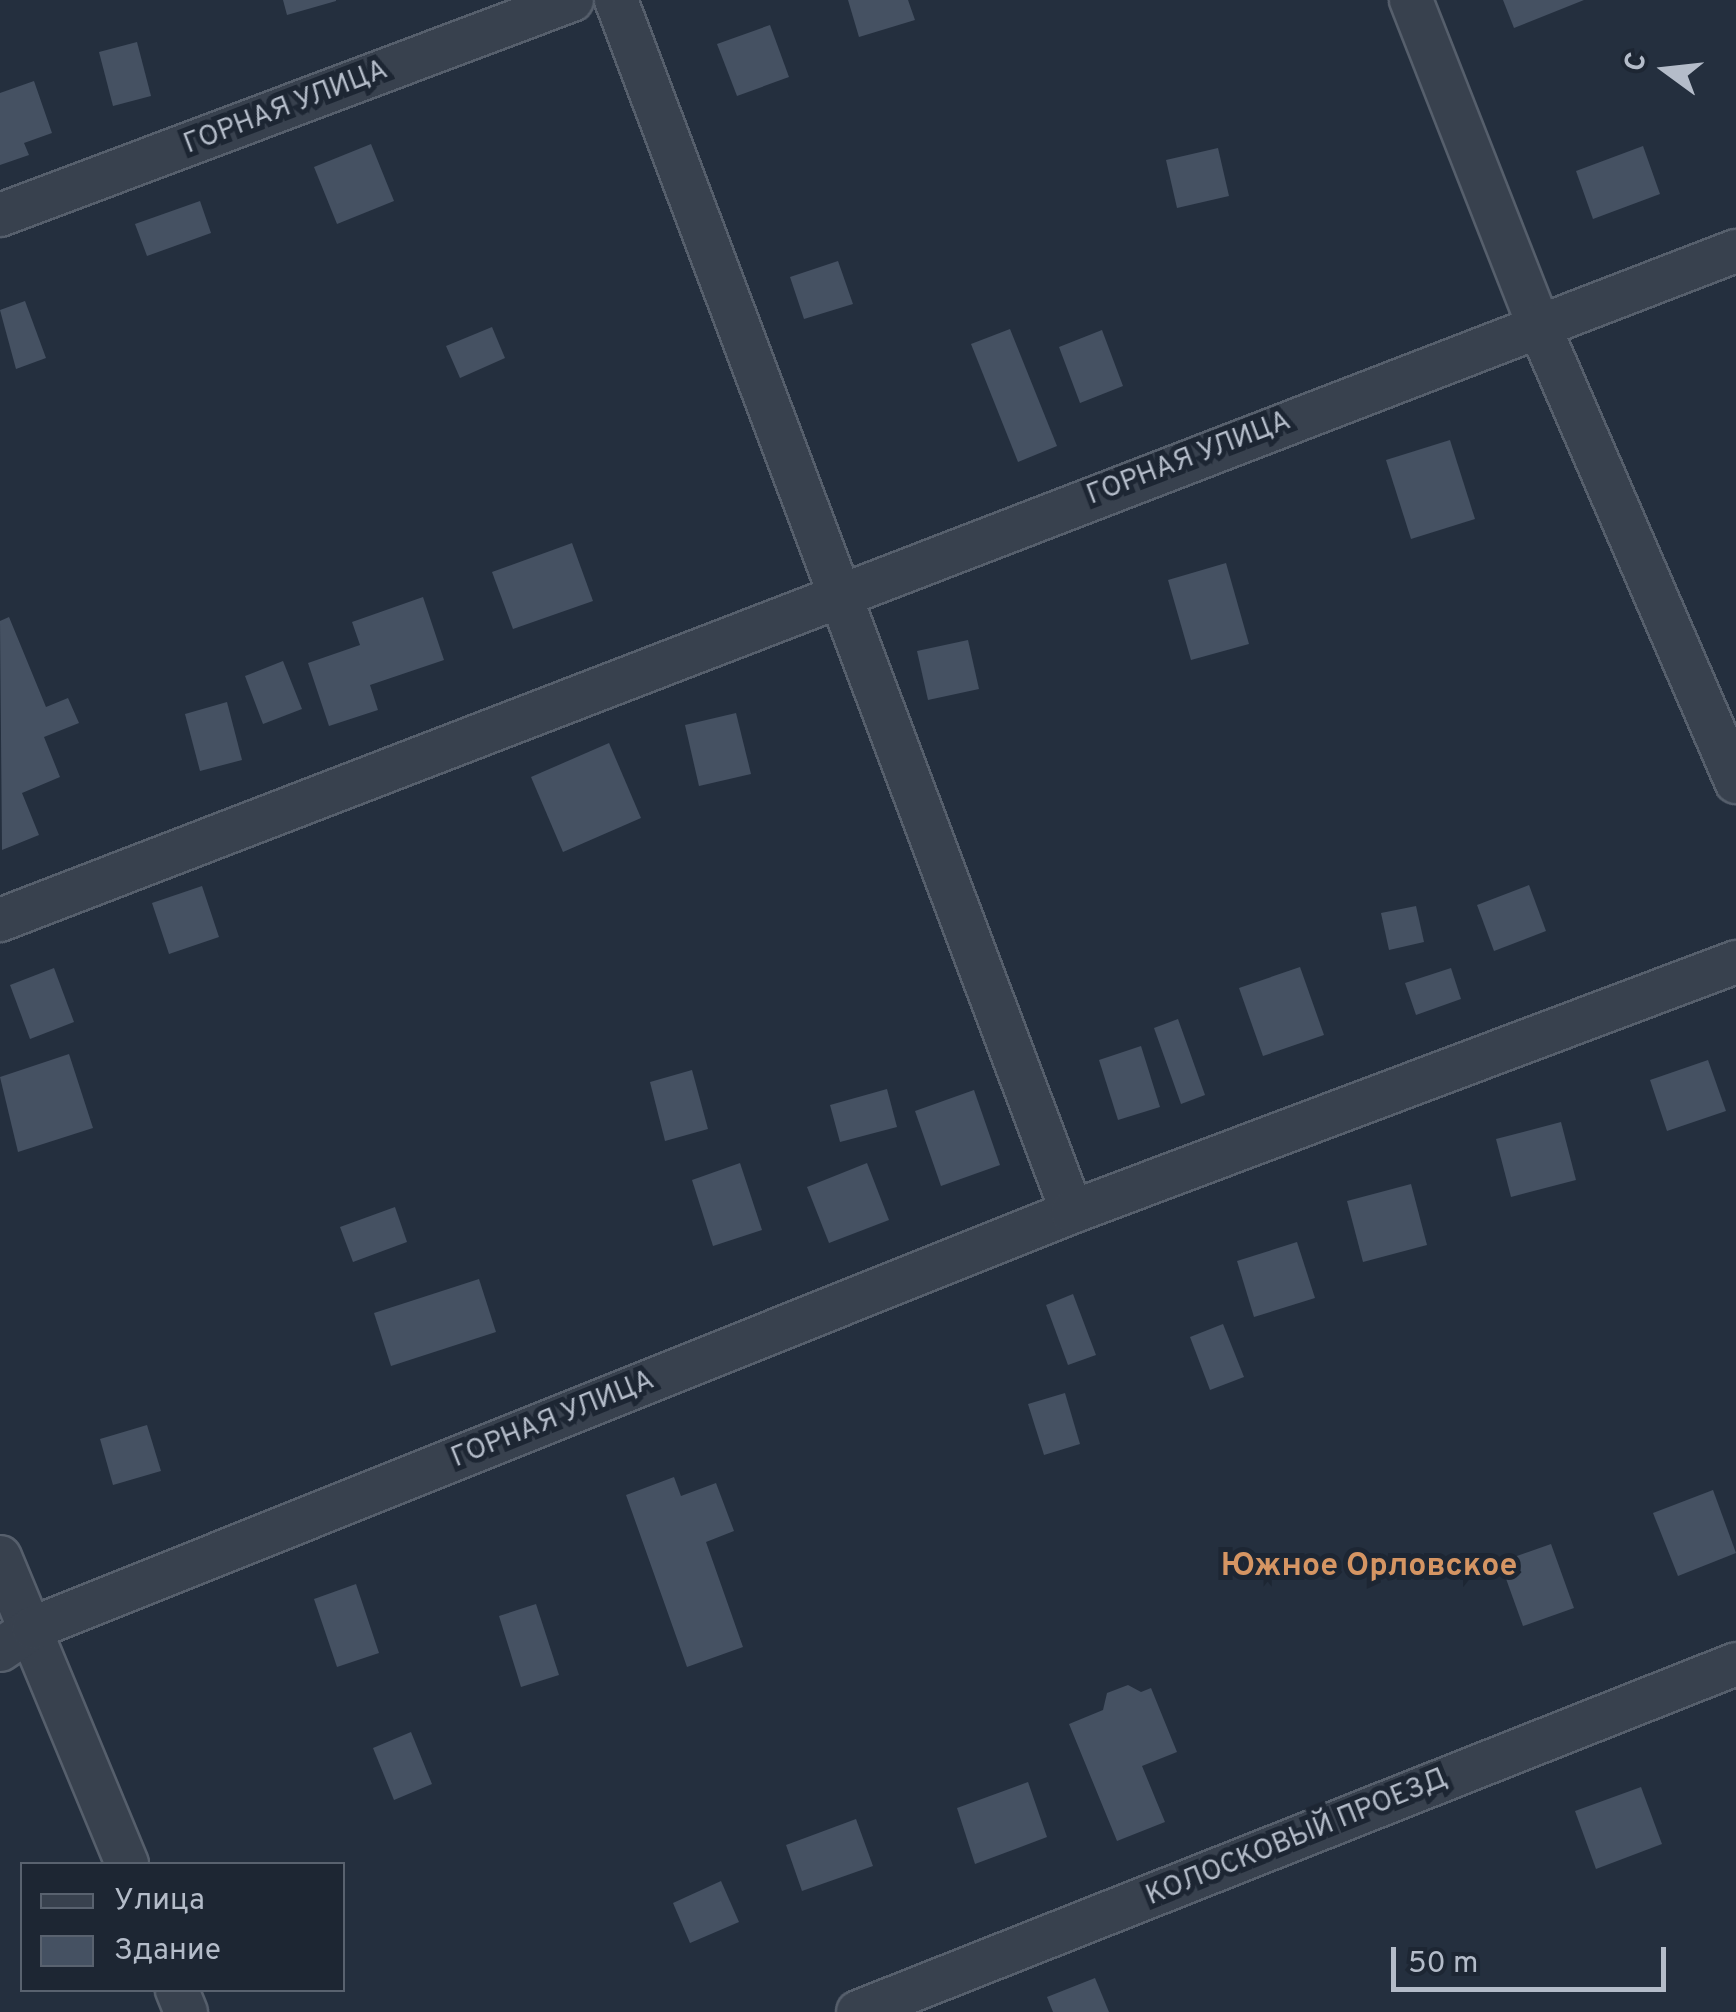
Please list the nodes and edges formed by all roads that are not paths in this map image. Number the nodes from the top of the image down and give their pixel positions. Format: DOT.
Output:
graph roads {
  1 [pos="572,0"];
  2 [pos="616,0"];
  3 [pos="1411,0"];
  4 [pos="0,215"];
  5 [pos="1736,251"];
  6 [pos="1539,326"];
  7 [pos="839,592"];
  8 [pos="1736,782"];
  9 [pos="0,920"];
  10 [pos="1736,962"];
  11 [pos="1072,1212"];
  12 [pos="0,1556"];
  13 [pos="16,1639"];
  14 [pos="1736,1664"];
  15 [pos="126,1862"];
  16 [pos="858,2012"];
  1 -- 4 [label="street, ГОРНАЯ УЛИЦА"];
  2 -- 7 [label="street"];
  3 -- 6 [label="street"];
  5 -- 6 [label="street, ГОРНАЯ УЛИЦА"];
  6 -- 7 [label="street, ГОРНАЯ УЛИЦА"];
  6 -- 8 [label="street"];
  7 -- 9 [label="street, ГОРНАЯ УЛИЦА"];
  7 -- 11 [label="street"];
  10 -- 11 [label="street, ГОРНАЯ УЛИЦА"];
  11 -- 13 [label="street, ГОРНАЯ УЛИЦА"];
  12 -- 13 [label="street"];
  13 -- 15 [label="street"];
  14 -- 16 [label="street, КОЛОСКОВЫЙ ПРОЕЗД"];
}
